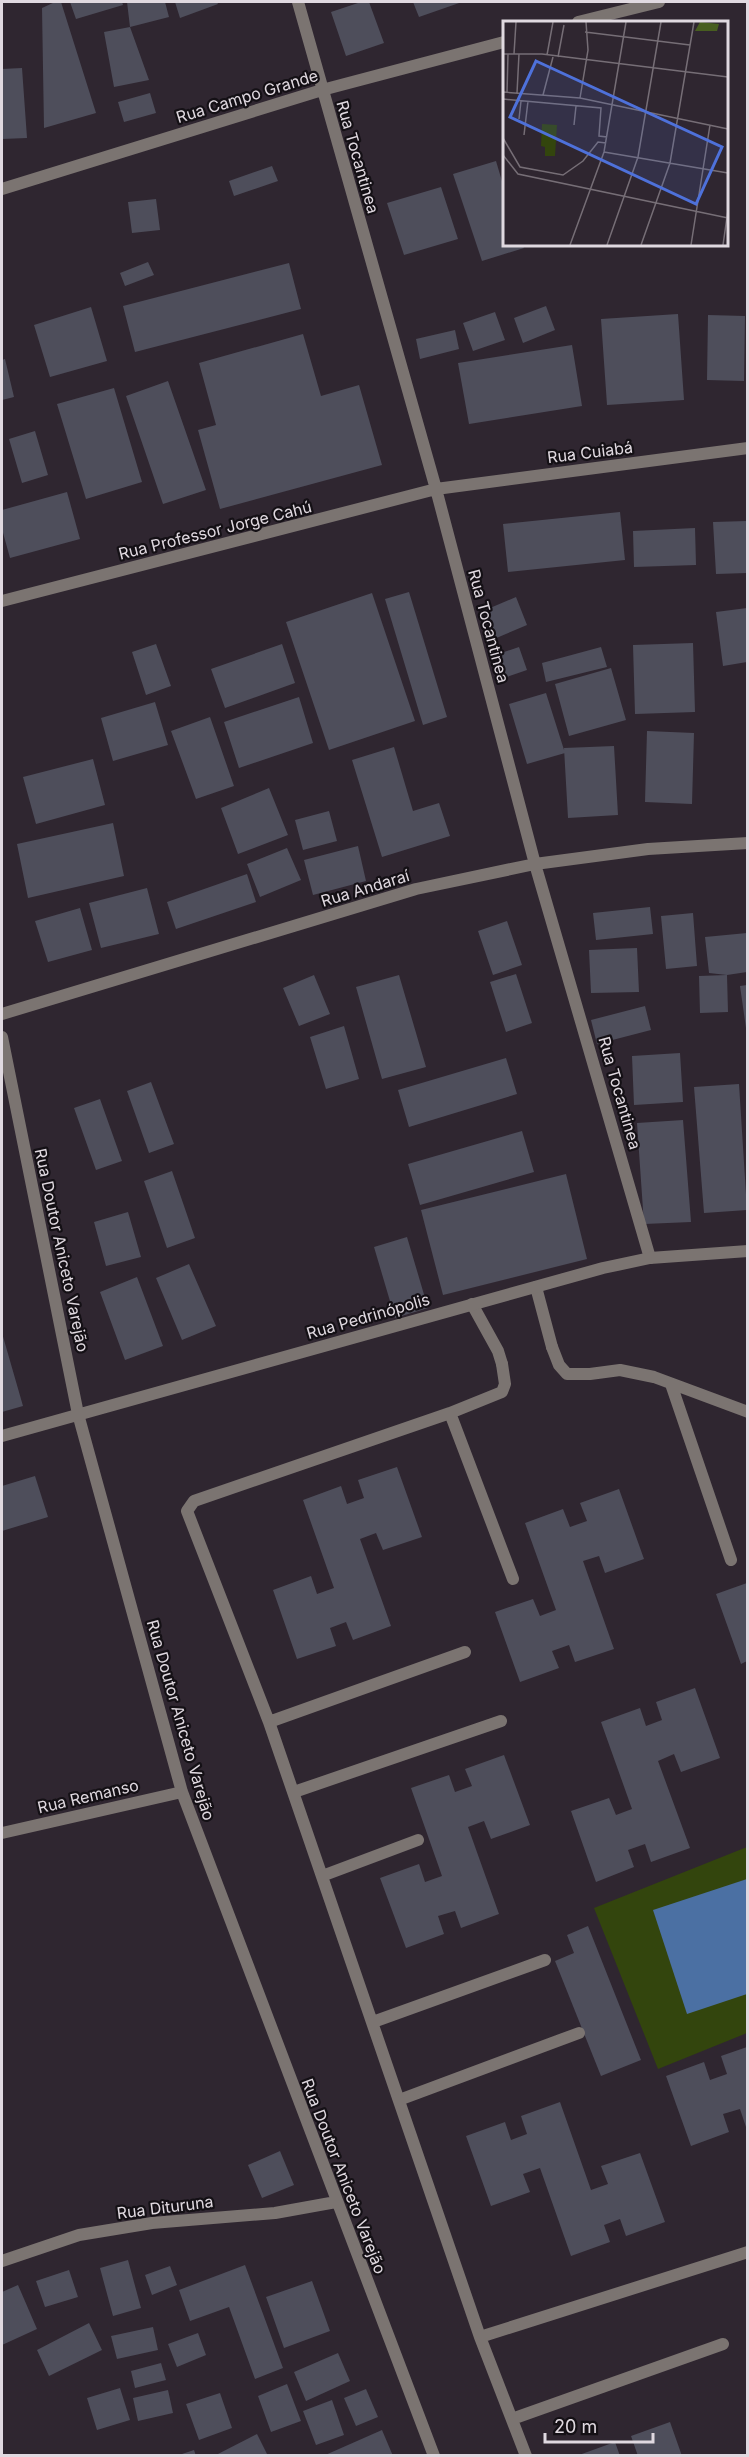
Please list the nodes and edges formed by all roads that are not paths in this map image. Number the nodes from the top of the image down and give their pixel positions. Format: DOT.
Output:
graph roads {
  1 [pos="298,2"];
  2 [pos="659,2"];
  3 [pos="582,21"];
  4 [pos="503,42"];
  5 [pos="322,90"];
  6 [pos="2,189"];
  7 [pos="747,448"];
  8 [pos="436,489"];
  9 [pos="2,601"];
  10 [pos="747,843"];
  11 [pos="535,864"];
  12 [pos="2,1014"];
  13 [pos="2,1037"];
  14 [pos="747,1251"];
  15 [pos="650,1258"];
  16 [pos="536,1287"];
  17 [pos="472,1304"];
  18 [pos="671,1384"];
  19 [pos="747,1412"];
  20 [pos="450,1413"];
  21 [pos="78,1414"];
  22 [pos="2,1436"];
  23 [pos="731,1560"];
  24 [pos="513,1580"];
  25 [pos="465,1652"];
  26 [pos="501,1721"];
  27 [pos="269,1722"];
  28 [pos="182,1792"];
  29 [pos="294,1792"];
  30 [pos="2,1833"];
  31 [pos="418,1840"];
  32 [pos="322,1876"];
  33 [pos="545,1960"];
  34 [pos="373,2022"];
  35 [pos="579,2033"];
  36 [pos="399,2100"];
  37 [pos="336,2202"];
  38 [pos="747,2252"];
  39 [pos="2,2261"];
  40 [pos="480,2337"];
  41 [pos="723,2344"];
  42 [pos="512,2419"];
  43 [pos="434,2456"];
  44 [pos="526,2456"];
  1 -- 5 [label="street, Rua Tocantinea"];
  2 -- 3 [label="street"];
  4 -- 5 [label="street, Rua Campo Grande"];
  5 -- 6 [label="street, Rua Campo Grande"];
  5 -- 8 [label="street, Rua Tocantinea"];
  7 -- 8 [label="street, Rua Cuiabá"];
  8 -- 9 [label="street, Rua Professor Jorge Cahú"];
  8 -- 11 [label="street, Rua Tocantinea"];
  10 -- 11 [label="street, Rua Andaraí"];
  11 -- 12 [label="street, Rua Andaraí"];
  11 -- 15 [label="street, Rua Tocantinea"];
  13 -- 21 [label="street, Rua Doutor Aniceto Varejão"];
  14 -- 15 [label="street, Rua Pedrinópolis"];
  15 -- 16 [label="street, Rua Pedrinópolis"];
  16 -- 17 [label="street, Rua Pedrinópolis"];
  16 -- 18 [label="street"];
  17 -- 20 [label="street"];
  17 -- 21 [label="street, Rua Pedrinópolis"];
  18 -- 19 [label="street"];
  18 -- 23 [label="street"];
  20 -- 24 [label="street"];
  20 -- 27 [label="street"];
  21 -- 22 [label="street, Rua Pedrinópolis"];
  21 -- 28 [label="street, Rua Doutor Aniceto Varejão"];
  25 -- 27 [label="street"];
  26 -- 29 [label="street"];
  27 -- 29 [label="street"];
  28 -- 30 [label="street, Rua Remanso"];
  28 -- 37 [label="street, Rua Doutor Aniceto Varejão"];
  29 -- 32 [label="street"];
  31 -- 32 [label="street"];
  32 -- 34 [label="street"];
  33 -- 34 [label="street"];
  34 -- 36 [label="street"];
  35 -- 36 [label="street"];
  36 -- 40 [label="street"];
  37 -- 39 [label="street, Rua Dituruna"];
  37 -- 43 [label="street, Rua Doutor Aniceto Varejão"];
  38 -- 40 [label="street"];
  40 -- 42 [label="street"];
  41 -- 42 [label="street"];
  42 -- 44 [label="street"];
}
